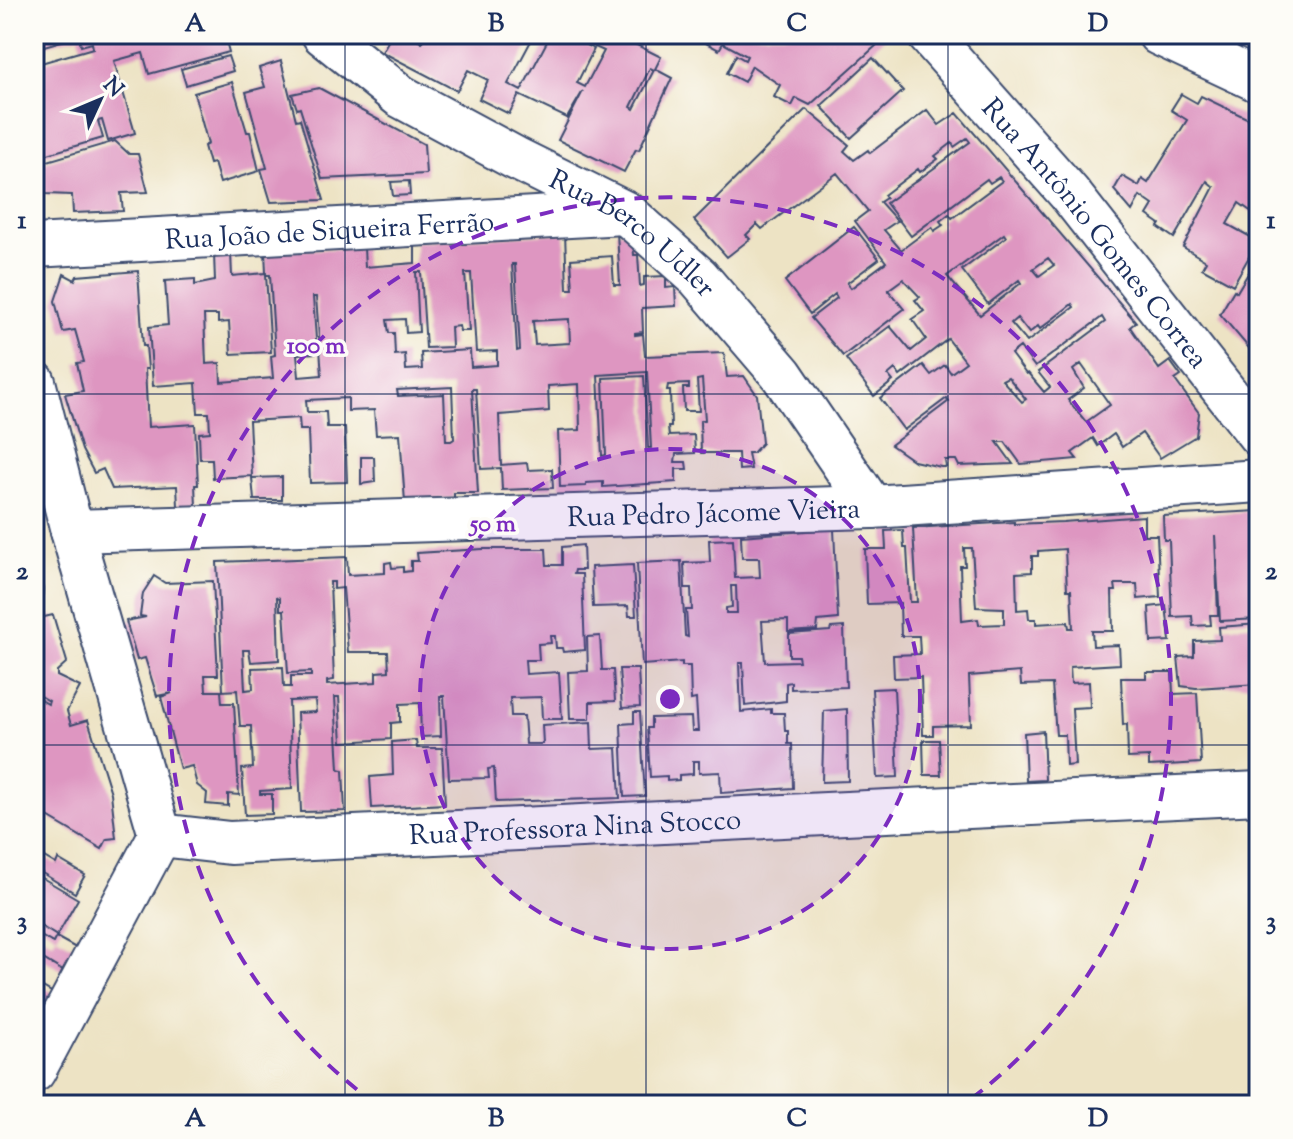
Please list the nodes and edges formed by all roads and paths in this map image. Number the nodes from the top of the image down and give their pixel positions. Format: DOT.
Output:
graph roads {
  1 [pos="323,34"];
  2 [pos="928,34"];
  3 [pos="1159,34"];
  4 [pos="1259,81"];
  5 [pos="626,213"];
  6 [pos="34,246"];
  7 [pos="36,409"];
  8 [pos="1259,435"];
  9 [pos="1259,481"];
  10 [pos="872,507"];
  11 [pos="72,531"];
  12 [pos="1259,793"];
  13 [pos="160,835"];
  14 [pos="34,1071"];
  1 -- 5 [label="street, Rua Berco Udler"];
  2 -- 8 [label="street, Rua Antônio Gomes Correa"];
  3 -- 4 [label="street"];
  5 -- 6 [label="street, Rua João de Siqueira Ferrão"];
  5 -- 10 [label="street, Rua Berco Udler"];
  7 -- 11 [label="street"];
  9 -- 10 [label="street, Rua Pedro Jácome Vieira"];
  10 -- 11 [label="street, Rua Pedro Jácome Vieira"];
  11 -- 13 [label="street"];
  12 -- 13 [label="street, Rua Professora Nina Stocco"];
  13 -- 14 [label="street"];
}
